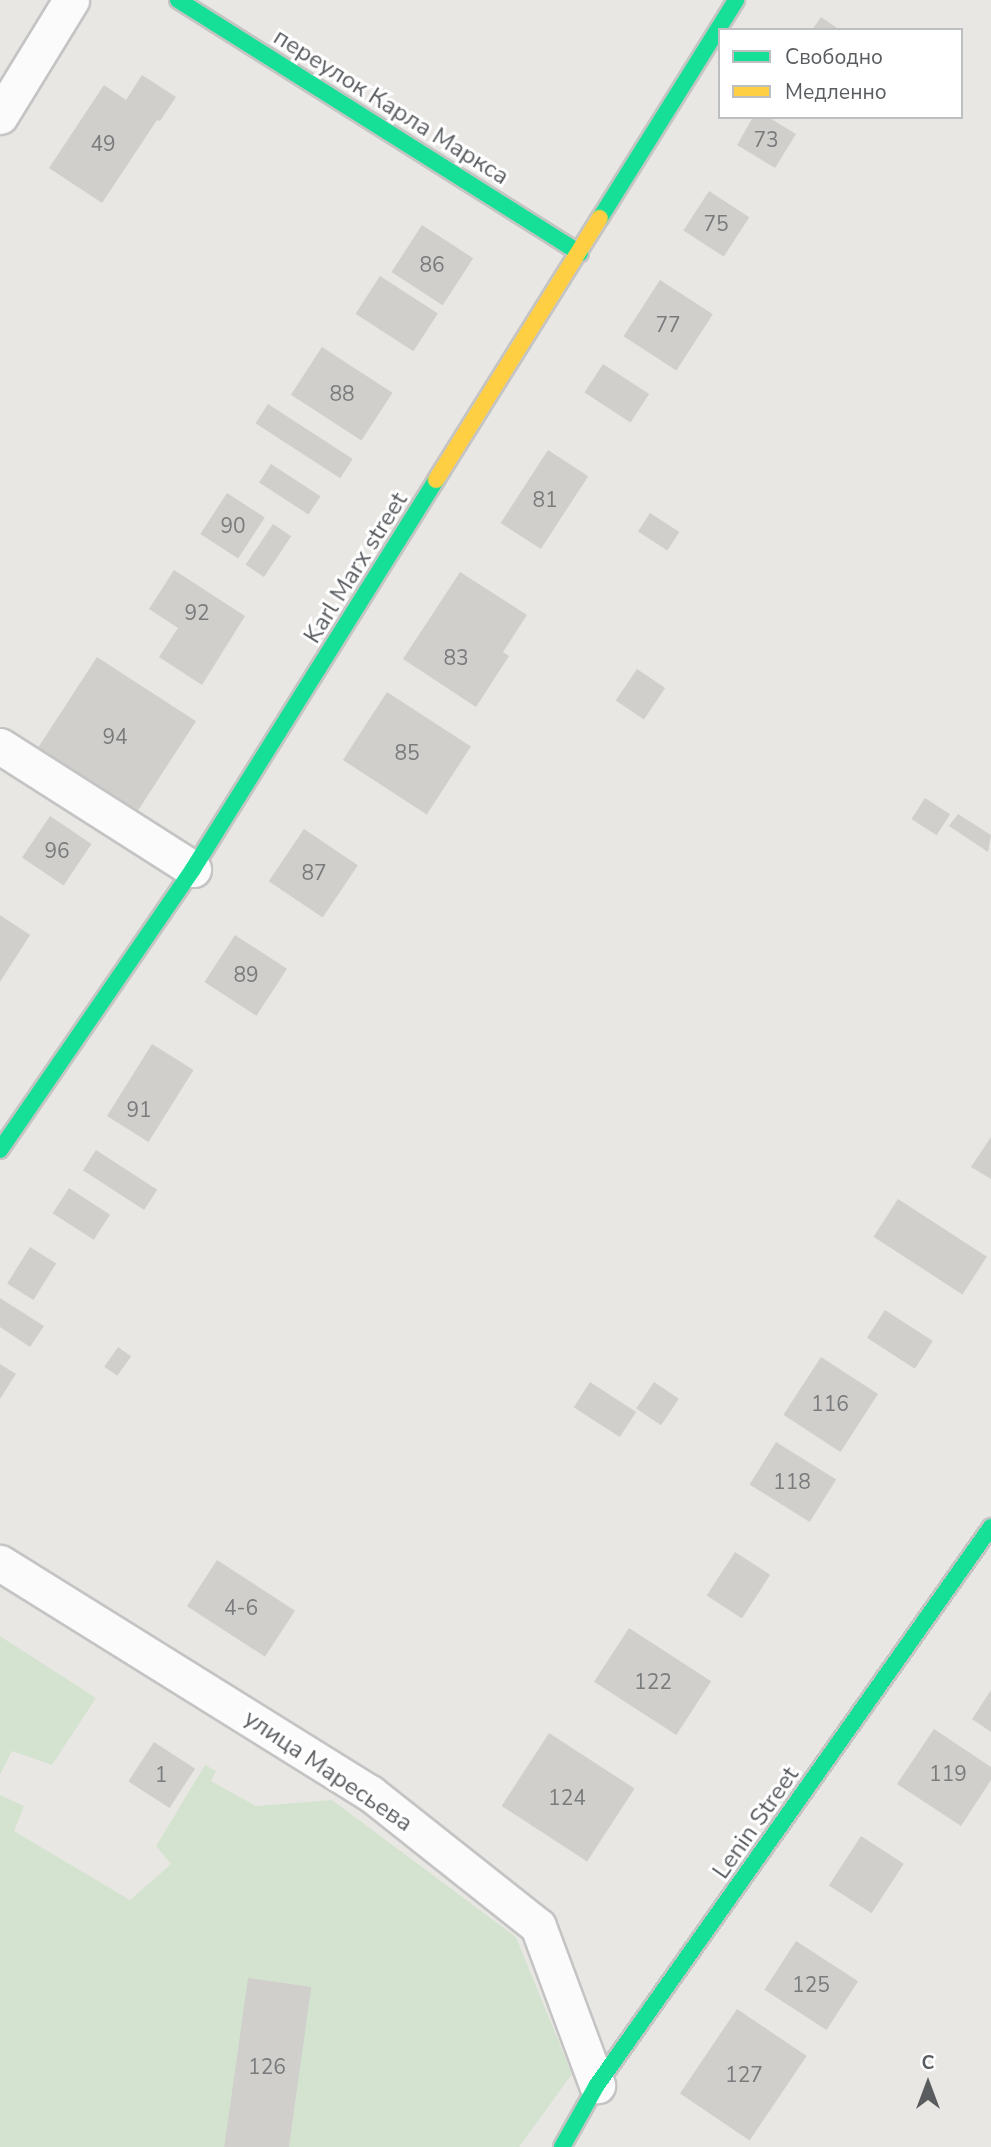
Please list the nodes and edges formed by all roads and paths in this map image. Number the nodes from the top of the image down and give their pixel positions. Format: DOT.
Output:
graph roads {
  1 [pos="71,0"];
  2 [pos="178,0"];
  3 [pos="736,0"];
  4 [pos="719,28"];
  5 [pos="718,29"];
  6 [pos="0,116"];
  7 [pos="580,253"];
  8 [pos="0,746"];
  9 [pos="193,869"];
  10 [pos="0,1150"];
  11 [pos="991,1527"];
  12 [pos="0,1563"];
  13 [pos="597,2085"];
  14 [pos="562,2147"];
  1 -- 6 [label="street"];
  2 -- 7 [label="street, переулок Карла Маркса"];
  3 -- 4 [label="street, Karl Marx street"];
  5 -- 7 [label="street, Karl Marx street"];
  7 -- 9 [label="street, Karl Marx street"];
  8 -- 9 [label="street"];
  9 -- 10 [label="street, Karl Marx street"];
  11 -- 13 [label="street, Lenin Street"];
  12 -- 13 [label="street, улица Маресьева"];
  13 -- 14 [label="street, Lenin Street"];
}
